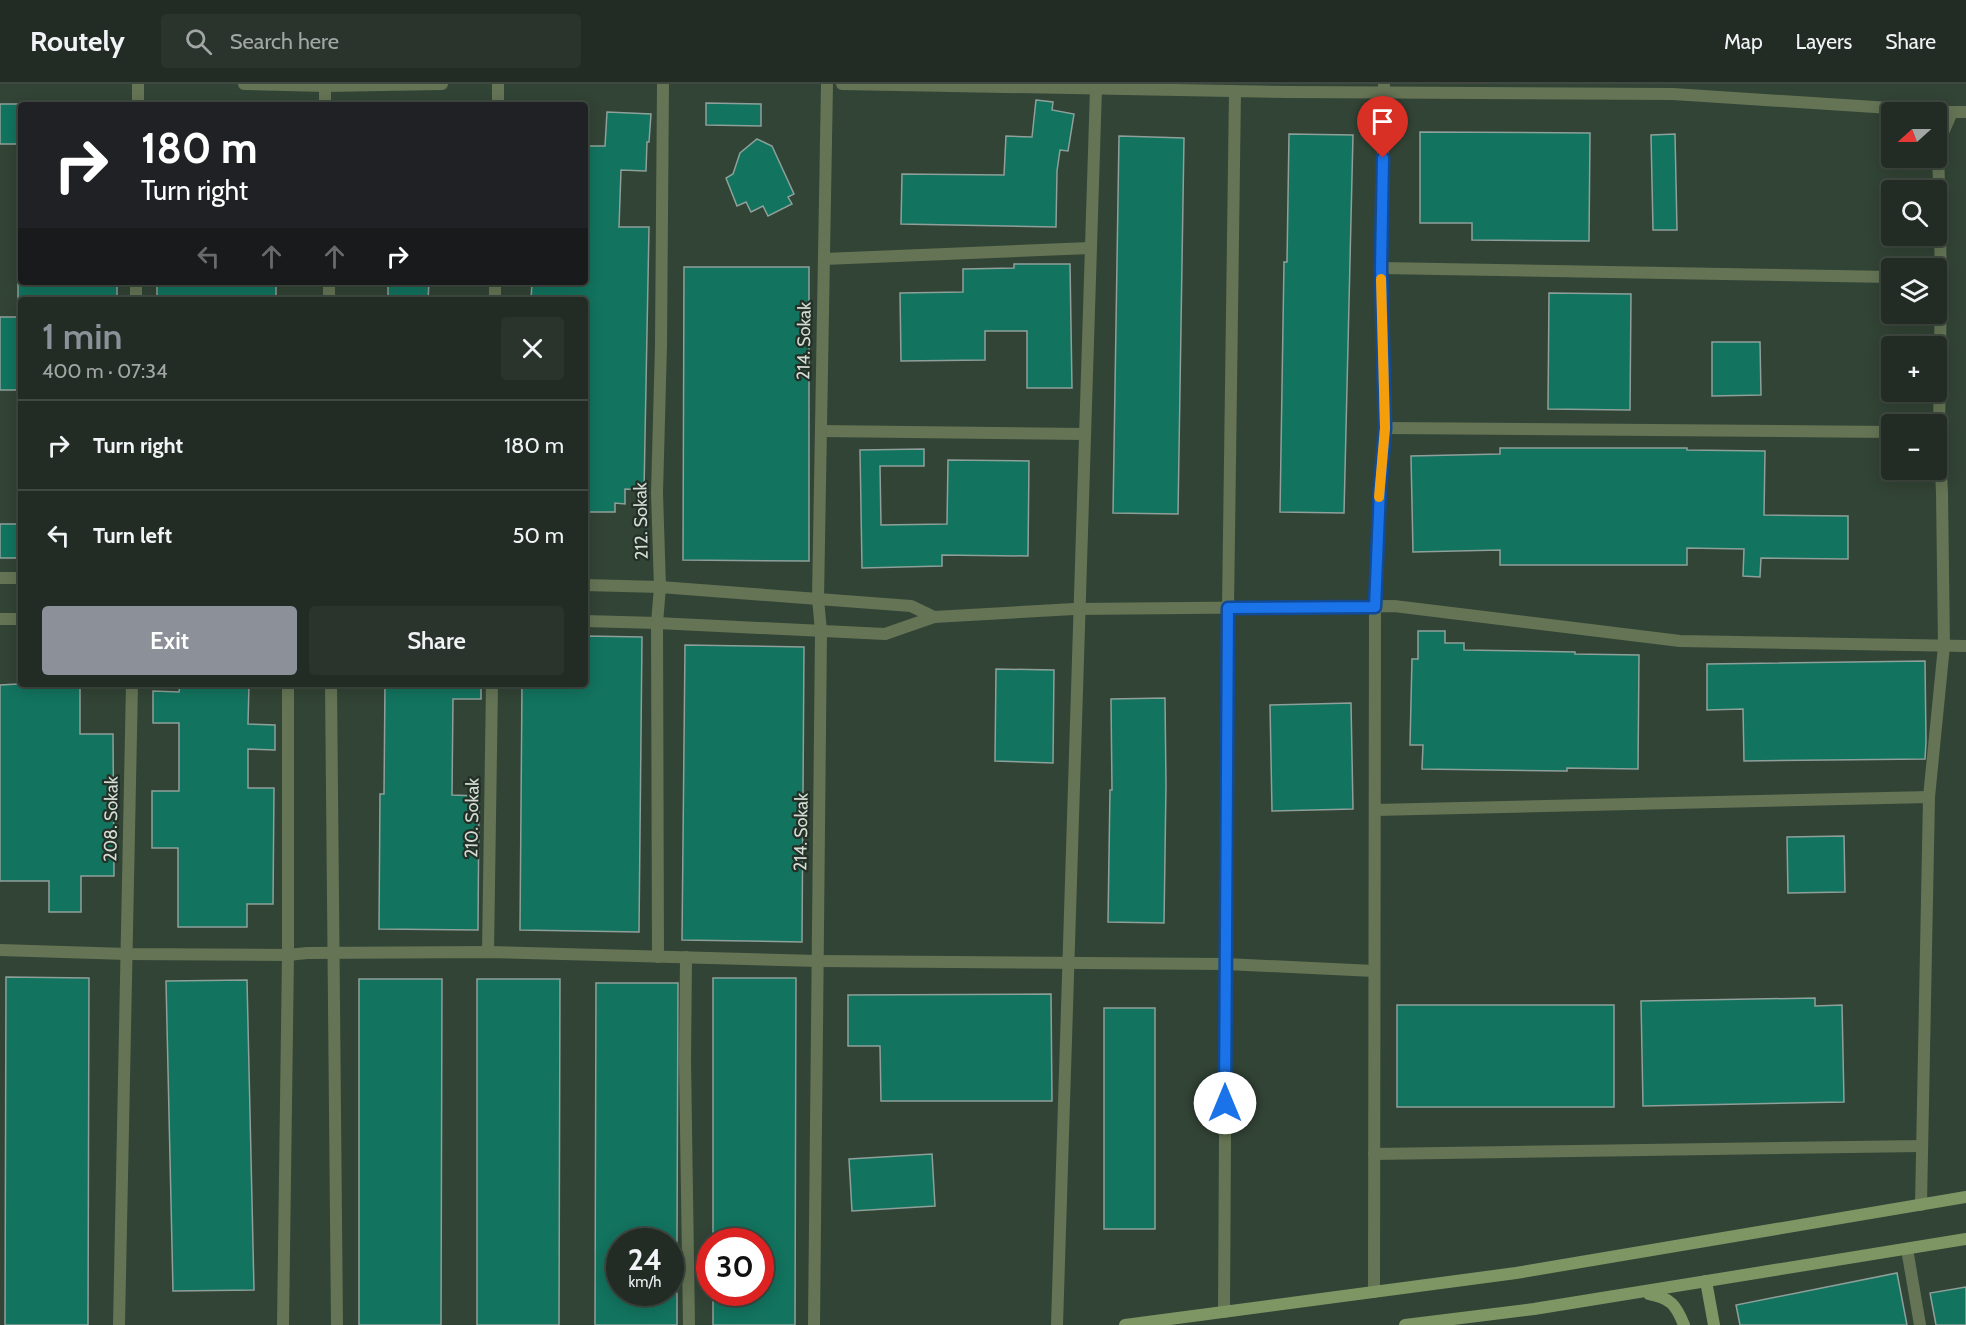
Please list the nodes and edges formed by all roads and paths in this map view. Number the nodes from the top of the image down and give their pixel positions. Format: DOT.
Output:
graph roads {
  1 [pos="138,84"];
  2 [pos="244,84"];
  3 [pos="442,84"];
  4 [pos="498,84"];
  5 [pos="663,84"];
  6 [pos="827,84"];
  7 [pos="842,84"];
  8 [pos="325,85"];
  9 [pos="1096,88"];
  10 [pos="1384,88"];
  11 [pos="1234,91"];
  12 [pos="138,102"];
  13 [pos="325,102"];
  14 [pos="498,102"];
  15 [pos="1952,112"];
  16 [pos="1966,112"];
  17 [pos="1090,248"];
  18 [pos="1939,258"];
  19 [pos="824,259"];
  20 [pos="1381,268"];
  21 [pos="1881,277"];
  22 [pos="1939,324"];
  23 [pos="1938,414"];
  24 [pos="1385,428"];
  25 [pos="821,431"];
  26 [pos="1881,432"];
  27 [pos="1085,434"];
  28 [pos="1941,480"];
  29 [pos="0,578"];
  30 [pos="18,578"];
  31 [pos="588,585"];
  32 [pos="660,587"];
  33 [pos="818,599"];
  34 [pos="1375,607"];
  35 [pos="1228,608"];
  36 [pos="1079,609"];
  37 [pos="934,617"];
  38 [pos="0,619"];
  39 [pos="18,619"];
  40 [pos="588,621"];
  41 [pos="657,623"];
  42 [pos="821,631"];
  43 [pos="1944,646"];
  44 [pos="1966,646"];
  45 [pos="132,687"];
  46 [pos="288,687"];
  47 [pos="331,687"];
  48 [pos="492,687"];
  49 [pos="1929,797"];
  50 [pos="1374,810"];
  51 [pos="0,950"];
  52 [pos="488,952"];
  53 [pos="333,953"];
  54 [pos="127,954"];
  55 [pos="288,955"];
  56 [pos="658,957"];
  57 [pos="686,957"];
  58 [pos="818,961"];
  59 [pos="1069,963"];
  60 [pos="1226,964"];
  61 [pos="1374,971"];
  62 [pos="1922,1146"];
  63 [pos="1374,1154"];
  64 [pos="1966,1197"];
  65 [pos="1921,1204"];
  66 [pos="1966,1239"];
  67 [pos="1907,1249"];
  68 [pos="1706,1281"];
  69 [pos="1374,1292"];
  70 [pos="1639,1292"];
  71 [pos="1224,1312"];
  72 [pos="1436,1323"];
  73 [pos="119,1325"];
  74 [pos="283,1325"];
  75 [pos="337,1325"];
  76 [pos="689,1325"];
  77 [pos="814,1325"];
  78 [pos="1057,1325"];
  79 [pos="1125,1325"];
  80 [pos="1405,1325"];
  81 [pos="1684,1325"];
  82 [pos="1714,1325"];
  83 [pos="1920,1325"];
  1 -- 12 [label="street"];
  2 -- 8 [label="street"];
  3 -- 8 [label="street"];
  4 -- 14 [label="street"];
  5 -- 32 [label="street, 212. Sokak"];
  6 -- 19 [label="street, 214. Sokak"];
  7 -- 9 [label="street"];
  8 -- 13 [label="street"];
  9 -- 11 [label="street"];
  9 -- 17 [label="street"];
  10 -- 11 [label="street"];
  10 -- 15 [label="street"];
  10 -- 20 [label="street"];
  11 -- 35 [label="street"];
  15 -- 16 [label="street"];
  15 -- 18 [label="street"];
  17 -- 19 [label="street"];
  17 -- 27 [label="street"];
  19 -- 25 [label="street, 214. Sokak"];
  20 -- 21 [label="street"];
  20 -- 24 [label="street"];
  22 -- 23 [label="street"];
  24 -- 26 [label="street"];
  24 -- 34 [label="street"];
  25 -- 27 [label="street"];
  25 -- 33 [label="street, 214. Sokak"];
  27 -- 36 [label="street"];
  28 -- 43 [label="street"];
  29 -- 30 [label="street"];
  31 -- 32 [label="street"];
  32 -- 33 [label="street"];
  32 -- 41 [label="street, 212. Sokak"];
  33 -- 37 [label="street"];
  33 -- 42 [label="street, 214. Sokak"];
  34 -- 35 [label="street"];
  34 -- 43 [label="street"];
  34 -- 50 [label="street"];
  35 -- 36 [label="street"];
  35 -- 60 [label="street"];
  36 -- 37 [label="street"];
  36 -- 59 [label="street"];
  37 -- 42 [label="street"];
  38 -- 39 [label="street"];
  40 -- 41 [label="street"];
  41 -- 42 [label="street"];
  41 -- 56 [label="street, 212. Sokak"];
  42 -- 58 [label="street, 214. Sokak"];
  43 -- 44 [label="street"];
  43 -- 49 [label="street"];
  45 -- 54 [label="street, 208. Sokak"];
  46 -- 55 [label="street"];
  47 -- 53 [label="street"];
  48 -- 52 [label="street, 210. Sokak"];
  49 -- 50 [label="street"];
  49 -- 62 [label="street"];
  50 -- 61 [label="street"];
  51 -- 54 [label="street"];
  52 -- 53 [label="street"];
  52 -- 56 [label="street"];
  53 -- 55 [label="street"];
  53 -- 75 [label="street"];
  54 -- 55 [label="street"];
  54 -- 73 [label="street, 208. Sokak"];
  55 -- 74 [label="street"];
  56 -- 57 [label="street"];
  57 -- 58 [label="street"];
  57 -- 76 [label="street"];
  58 -- 59 [label="street"];
  58 -- 77 [label="street, 214. Sokak"];
  59 -- 60 [label="street"];
  59 -- 78 [label="street"];
  60 -- 61 [label="street"];
  60 -- 71 [label="street"];
  61 -- 63 [label="street"];
  62 -- 63 [label="street"];
  62 -- 65 [label="street"];
  63 -- 69 [label="street"];
  64 -- 65 [label="main road"];
  65 -- 69 [label="main road"];
  66 -- 67 [label="main road"];
  67 -- 68 [label="main road"];
  67 -- 83 [label="street"];
  68 -- 70 [label="main road"];
  68 -- 82 [label="main road"];
  69 -- 71 [label="main road"];
  70 -- 72 [label="main road"];
  70 -- 81 [label="main road"];
  71 -- 79 [label="main road"];
  72 -- 80 [label="main road"];
}
